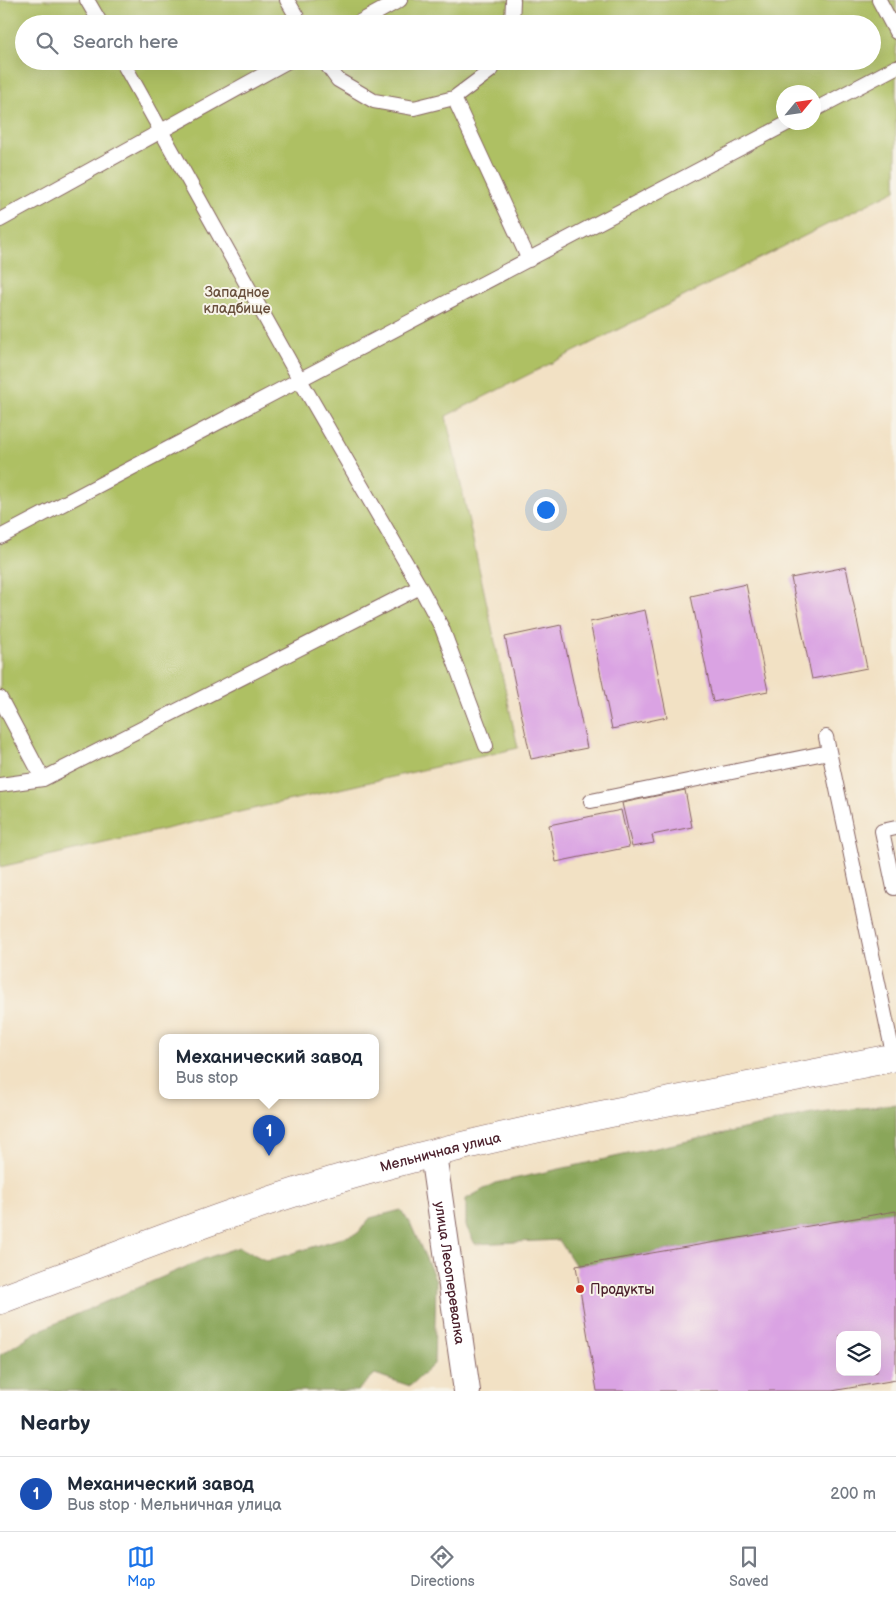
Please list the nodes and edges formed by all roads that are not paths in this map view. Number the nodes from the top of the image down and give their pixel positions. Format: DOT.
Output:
graph roads {
  1 [pos="87,0"];
  2 [pos="288,0"];
  3 [pos="400,0"];
  4 [pos="514,0"];
  5 [pos="878,0"];
  6 [pos="95,15"];
  7 [pos="296,15"];
  8 [pos="372,15"];
  9 [pos="513,15"];
  10 [pos="896,32"];
  11 [pos="896,67"];
  12 [pos="127,70"];
  13 [pos="272,70"];
  14 [pos="331,70"];
  15 [pos="490,70"];
  16 [pos="454,98"];
  17 [pos="821,106"];
  18 [pos="776,129"];
  19 [pos="161,132"];
  20 [pos="0,220"];
  21 [pos="528,260"];
  22 [pos="300,380"];
  23 [pos="0,537"];
  24 [pos="420,587"];
  25 [pos="0,698"];
  26 [pos="826,737"];
  27 [pos="486,746"];
  28 [pos="829,752"];
  29 [pos="43,779"];
  30 [pos="0,785"];
  31 [pos="591,801"];
  32 [pos="896,828"];
  33 [pos="896,887"];
  34 [pos="895,1058"];
  35 [pos="432,1154"];
  36 [pos="0,1300"];
  37 [pos="467,1391"];
  1 -- 6 [label="lane"];
  2 -- 7 [label="lane"];
  3 -- 8 [label="lane"];
  4 -- 9 [label="lane"];
  5 -- 10 [label="lane"];
  11 -- 17 [label="lane"];
  12 -- 19 [label="lane"];
  13 -- 19 [label="lane"];
  14 -- 16 [label="lane"];
  15 -- 16 [label="lane"];
  16 -- 21 [label="lane"];
  18 -- 21 [label="lane"];
  19 -- 20 [label="lane"];
  19 -- 22 [label="lane"];
  21 -- 22 [label="lane"];
  22 -- 23 [label="lane"];
  22 -- 24 [label="lane"];
  24 -- 27 [label="lane"];
  24 -- 29 [label="lane"];
  25 -- 29 [label="lane"];
  26 -- 28 [label="lane"];
  28 -- 31 [label="lane"];
  28 -- 34 [label="lane"];
  29 -- 30 [label="lane"];
  32 -- 33 [label="lane"];
  34 -- 35 [label="main road, Мельничная улица"];
  35 -- 36 [label="main road, Мельничная улица"];
  35 -- 37 [label="street, улица Лесоперевалка"];
}
